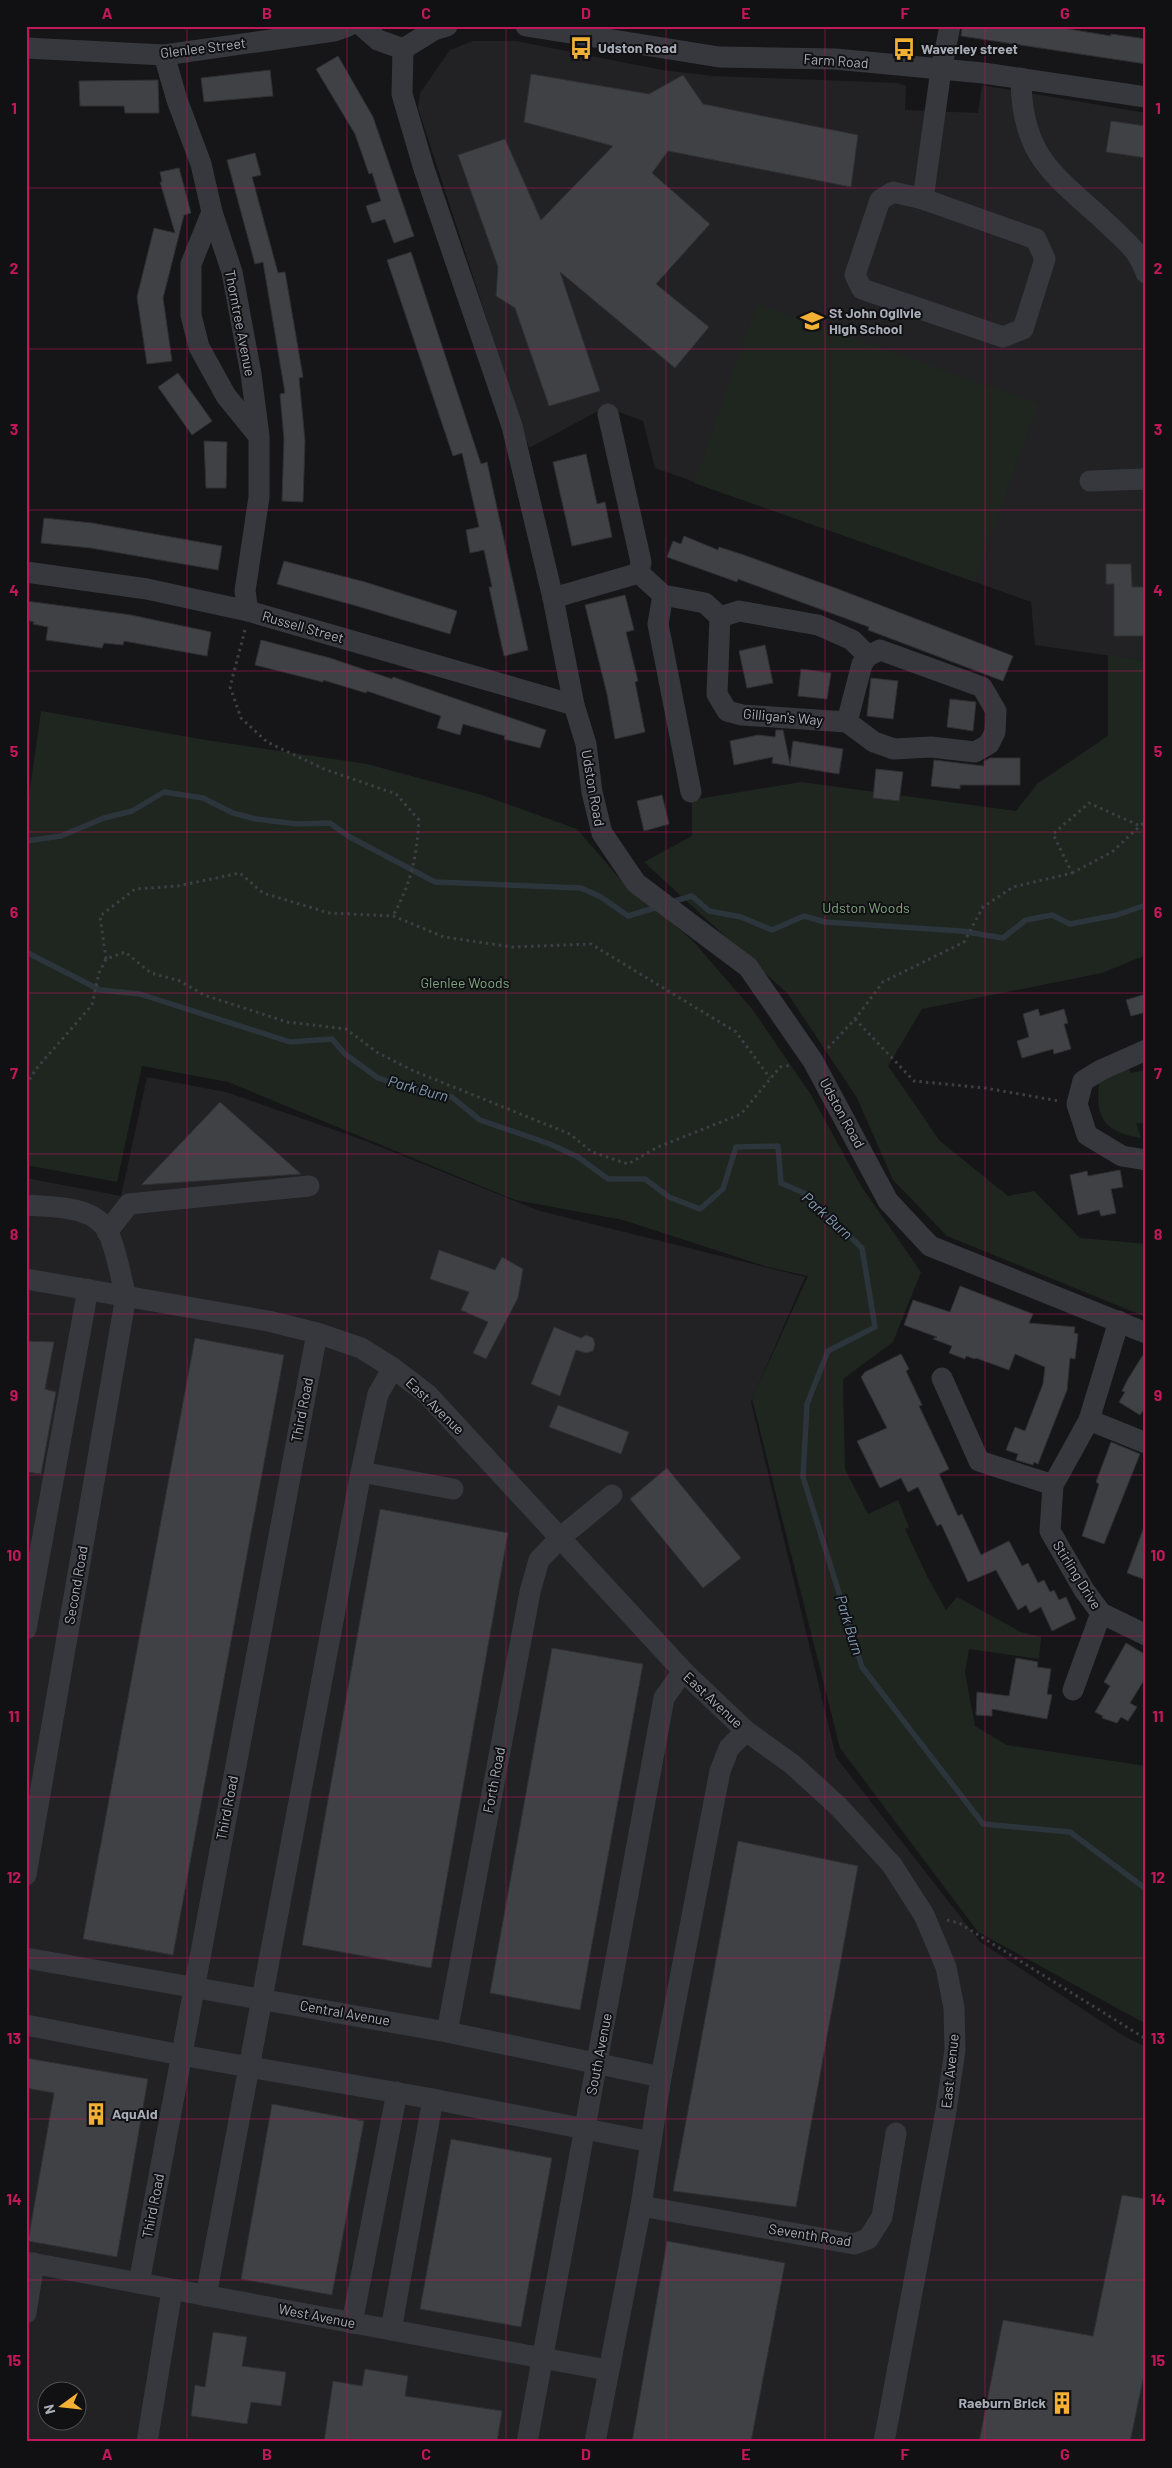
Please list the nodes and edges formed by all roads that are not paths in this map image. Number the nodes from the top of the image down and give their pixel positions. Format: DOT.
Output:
graph roads {
  1 [pos="348,26"];
  2 [pos="362,26"];
  3 [pos="447,26"];
  4 [pos="526,26"];
  5 [pos="950,26"];
  6 [pos="26,48"];
  7 [pos="403,49"];
  8 [pos="164,54"];
  9 [pos="940,70"];
  10 [pos="1020,78"];
  11 [pos="1146,97"];
  12 [pos="923,199"];
  13 [pos="212,212"];
  14 [pos="1143,262"];
  15 [pos="608,414"];
  16 [pos="259,436"];
  17 [pos="1146,480"];
  18 [pos="1090,482"];
  19 [pos="26,572"];
  20 [pos="639,573"];
  21 [pos="662,594"];
  22 [pos="553,598"];
  23 [pos="248,612"];
  24 [pos="720,617"];
  25 [pos="868,656"];
  26 [pos="574,705"];
  27 [pos="847,722"];
  28 [pos="691,792"];
  29 [pos="1146,1050"];
  30 [pos="1146,1160"];
  31 [pos="309,1186"];
  32 [pos="26,1205"];
  33 [pos="107,1232"];
  34 [pos="26,1279"];
  35 [pos="88,1289"];
  36 [pos="126,1296"];
  37 [pos="1119,1321"];
  38 [pos="317,1333"];
  39 [pos="1146,1333"];
  40 [pos="393,1368"];
  41 [pos="942,1378"];
  42 [pos="1089,1420"];
  43 [pos="1146,1443"];
  44 [pos="361,1472"];
  45 [pos="1053,1485"];
  46 [pos="453,1489"];
  47 [pos="612,1495"];
  48 [pos="561,1537"];
  49 [pos="1101,1613"];
  50 [pos="26,1629"];
  51 [pos="1146,1635"];
  52 [pos="683,1671"];
  53 [pos="1073,1690"];
  54 [pos="746,1731"];
  55 [pos="26,1875"];
  56 [pos="26,1958"];
  57 [pos="194,1987"];
  58 [pos="262,1998"];
  59 [pos="26,2025"];
  60 [pos="447,2032"];
  61 [pos="181,2055"];
  62 [pos="597,2063"];
  63 [pos="250,2067"];
  64 [pos="661,2077"];
  65 [pos="397,2092"];
  66 [pos="433,2099"];
  67 [pos="584,2131"];
  68 [pos="896,2133"];
  69 [pos="651,2142"];
  70 [pos="641,2206"];
  71 [pos="30,2263"];
  72 [pos="139,2283"];
  73 [pos="172,2290"];
  74 [pos="206,2296"];
  75 [pos="26,2313"];
  76 [pos="352,2323"];
  77 [pos="391,2330"];
  78 [pos="543,2358"];
  79 [pos="607,2370"];
  80 [pos="147,2442"];
  81 [pos="527,2442"];
  82 [pos="594,2442"];
  83 [pos="884,2442"];
  1 -- 8 [label="street, Glenlee Street"];
  2 -- 7 [label="street"];
  3 -- 7 [label="street"];
  4 -- 9 [label="street, Farm Road"];
  5 -- 9 [label="street"];
  6 -- 8 [label="street, Glenlee Street"];
  7 -- 22 [label="street, Udston Road"];
  8 -- 13 [label="street, Thorntree Avenue"];
  9 -- 10 [label="street, Farm Road"];
  9 -- 12 [label="street"];
  10 -- 11 [label="street, Farm Road"];
  10 -- 14 [label="street"];
  12 -- 12 [label="street"];
  13 -- 16 [label="street, Thorntree Avenue"];
  13 -- 16 [label="street"];
  15 -- 20 [label="street"];
  16 -- 23 [label="street, Thorntree Avenue"];
  17 -- 18 [label="street"];
  19 -- 23 [label="street, Russell Street"];
  20 -- 21 [label="street"];
  20 -- 22 [label="street"];
  21 -- 24 [label="street"];
  21 -- 28 [label="street"];
  22 -- 26 [label="street, Udston Road"];
  23 -- 26 [label="street, Russell Street"];
  24 -- 25 [label="street"];
  24 -- 27 [label="street, Gilligan's Way"];
  25 -- 27 [label="street"];
  25 -- 27 [label="street"];
  26 -- 37 [label="street, Udston Road"];
  29 -- 30 [label="street"];
  31 -- 33 [label="street"];
  32 -- 33 [label="street"];
  33 -- 36 [label="street"];
  34 -- 35 [label="street, East Avenue"];
  35 -- 36 [label="street, East Avenue"];
  35 -- 50 [label="street"];
  36 -- 38 [label="street, East Avenue"];
  36 -- 55 [label="street, Second Road"];
  37 -- 39 [label="street, Udston Road"];
  37 -- 42 [label="street, Stirling Drive"];
  38 -- 40 [label="street, East Avenue"];
  38 -- 57 [label="street, Third Road"];
  40 -- 44 [label="street"];
  40 -- 48 [label="street, East Avenue"];
  41 -- 45 [label="street"];
  42 -- 43 [label="street"];
  42 -- 45 [label="street, Stirling Drive"];
  44 -- 46 [label="street"];
  44 -- 58 [label="street"];
  45 -- 49 [label="street, Stirling Drive"];
  47 -- 48 [label="street, Forth Road"];
  48 -- 52 [label="street, East Avenue"];
  48 -- 60 [label="street, Forth Road"];
  49 -- 51 [label="street, Stirling Drive"];
  49 -- 53 [label="street"];
  52 -- 54 [label="street, East Avenue"];
  52 -- 62 [label="street, South Avenue"];
  54 -- 64 [label="street"];
  54 -- 83 [label="street, East Avenue"];
  56 -- 57 [label="street, Central Avenue"];
  57 -- 58 [label="street, Central Avenue"];
  57 -- 61 [label="street, Third Road"];
  58 -- 60 [label="street, Central Avenue"];
  58 -- 63 [label="street"];
  59 -- 61 [label="street"];
  60 -- 62 [label="street, Central Avenue"];
  61 -- 63 [label="street"];
  61 -- 72 [label="street, Third Road"];
  62 -- 64 [label="street, Central Avenue"];
  62 -- 67 [label="street, South Avenue"];
  63 -- 65 [label="street"];
  63 -- 74 [label="street"];
  64 -- 69 [label="street"];
  65 -- 66 [label="street"];
  65 -- 76 [label="street"];
  66 -- 67 [label="street"];
  66 -- 77 [label="street"];
  67 -- 69 [label="street"];
  67 -- 78 [label="street, South Avenue"];
  68 -- 70 [label="street, Seventh Road"];
  69 -- 70 [label="street"];
  70 -- 79 [label="street"];
  71 -- 72 [label="street, West Avenue"];
  71 -- 75 [label="street"];
  72 -- 73 [label="street, West Avenue"];
  73 -- 74 [label="street, West Avenue"];
  73 -- 80 [label="street"];
  74 -- 76 [label="street, West Avenue"];
  76 -- 77 [label="street, West Avenue"];
  77 -- 78 [label="street, West Avenue"];
  78 -- 79 [label="street, West Avenue"];
  78 -- 81 [label="street, South Avenue"];
  79 -- 82 [label="street"];
}
